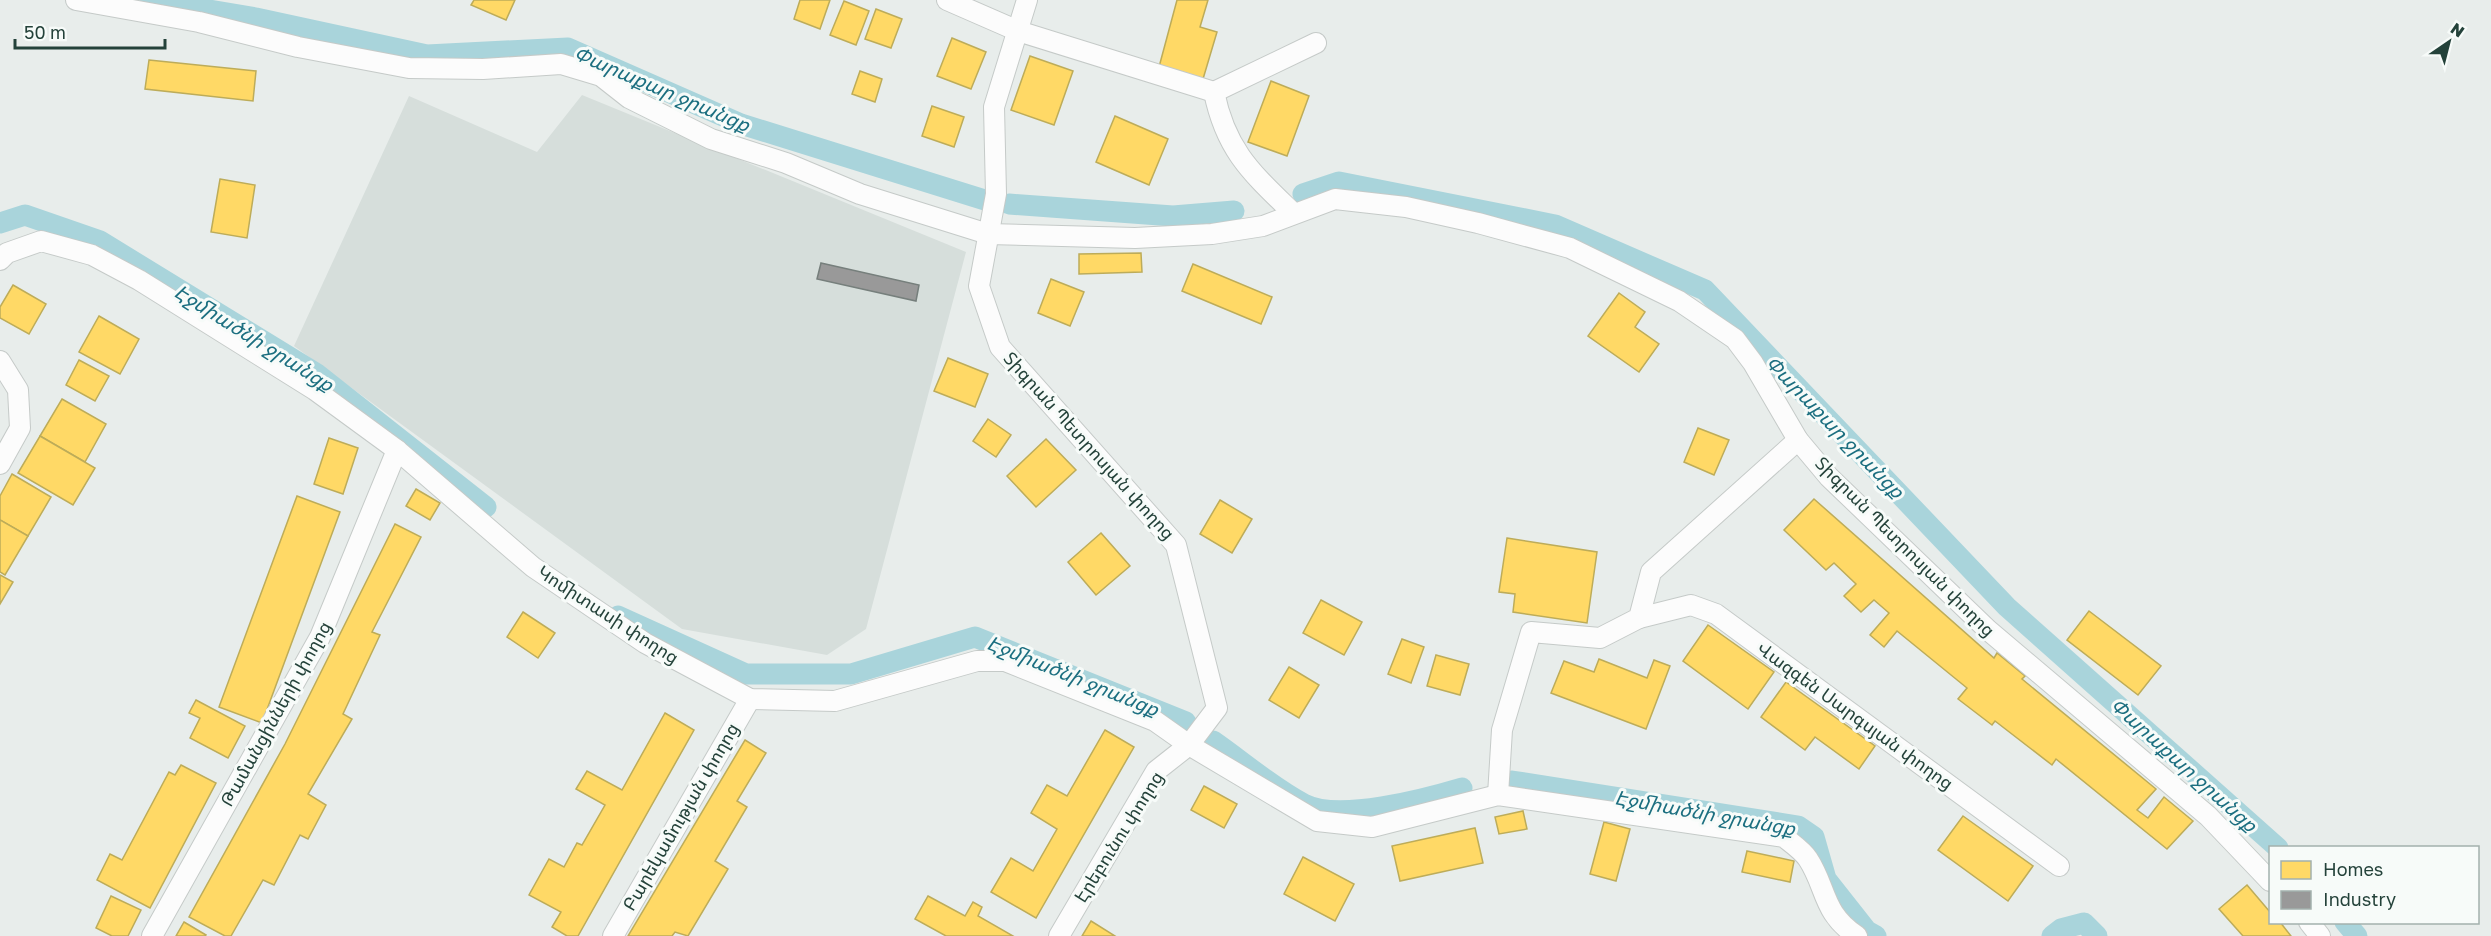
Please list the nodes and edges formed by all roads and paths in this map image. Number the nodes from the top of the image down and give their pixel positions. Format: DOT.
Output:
graph roads {
  1 [pos="76,0"];
  2 [pos="946,0"];
  3 [pos="1027,0"];
  4 [pos="1018,31"];
  5 [pos="1316,43"];
  6 [pos="1214,92"];
  7 [pos="1293,213"];
  8 [pos="988,234"];
  9 [pos="0,260"];
  10 [pos="0,361"];
  11 [pos="1798,440"];
  12 [pos="397,450"];
  13 [pos="0,464"];
  14 [pos="1639,618"];
  15 [pos="750,699"];
  16 [pos="1189,746"];
  17 [pos="1498,795"];
  18 [pos="2058,866"];
  19 [pos="2269,879"];
  20 [pos="2311,924"];
  21 [pos="152,936"];
  22 [pos="613,936"];
  23 [pos="1059,936"];
  24 [pos="1857,936"];
  25 [pos="2320,936"];
  1 -- 8 [label="street, Տիգրան Պետրոսյան փողոց"];
  2 -- 4 [label="street"];
  3 -- 4 [label="street, Տիգրան Պետրոսյան փողոց"];
  4 -- 6 [label="street"];
  4 -- 8 [label="street, Տիգրան Պետրոսյան փողոց"];
  5 -- 6 [label="street"];
  6 -- 7 [label="street"];
  7 -- 8 [label="street, Տիգրան Պետրոսյան փողոց"];
  7 -- 11 [label="street, Տիգրան Պետրոսյան փողոց"];
  8 -- 16 [label="street, Տիգրան Պետրոսյան փողոց"];
  9 -- 12 [label="street, Կոմիտասի փողոց"];
  10 -- 13 [label="street"];
  11 -- 14 [label="street"];
  11 -- 19 [label="street, Տիգրան Պետրոսյան փողոց"];
  12 -- 15 [label="street, Կոմիտասի փողոց"];
  12 -- 21 [label="street, Թամանցինների փողոց"];
  14 -- 17 [label="street, Վազգեն Սարգսյան փողոց"];
  14 -- 18 [label="street, Վազգեն Սարգսյան փողոց"];
  15 -- 16 [label="street, Կոմիտասի փողոց"];
  15 -- 22 [label="street, Բարեկամության փողոց"];
  16 -- 17 [label="street, Կոմիտասի փողոց"];
  16 -- 23 [label="street, Էրեբունու փողոց"];
  17 -- 24 [label="street, Կոմիտասի փողոց"];
  20 -- 25 [label="street"];
}
